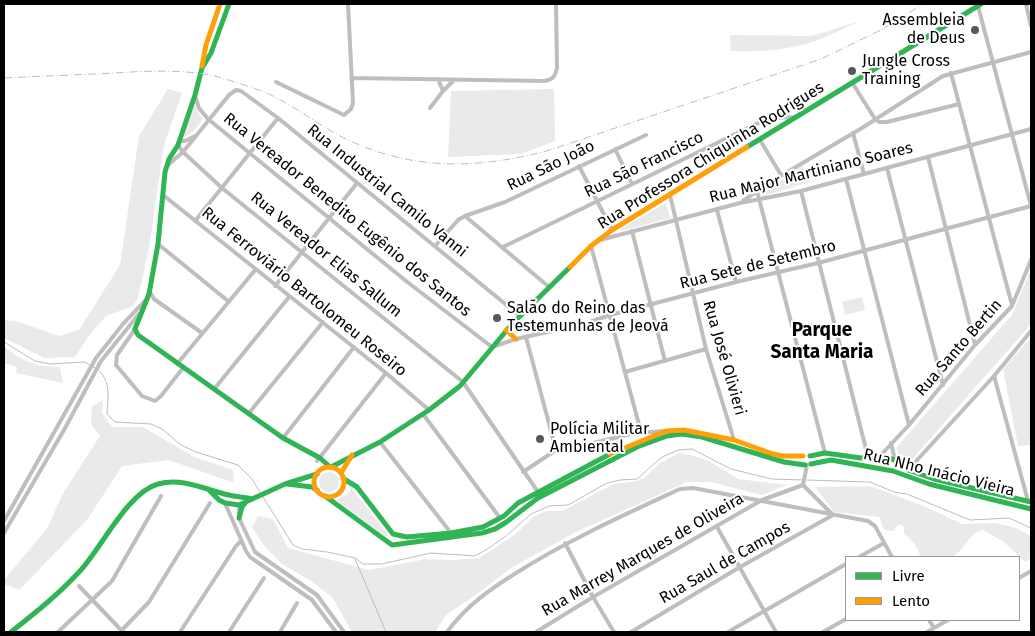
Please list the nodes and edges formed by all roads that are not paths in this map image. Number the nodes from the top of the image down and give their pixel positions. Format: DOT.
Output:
graph roads {
  1 [pos="220,4"];
  2 [pos="348,4"];
  3 [pos="556,4"];
  4 [pos="1026,4"];
  5 [pos="229,5"];
  6 [pos="980,5"];
  7 [pos="1031,26"];
  8 [pos="1031,52"];
  9 [pos="993,62"];
  10 [pos="202,68"];
  11 [pos="950,73"];
  12 [pos="352,78"];
  13 [pos="438,79"];
  14 [pos="455,80"];
  15 [pos="276,82"];
  16 [pos="853,84"];
  17 [pos="444,91"];
  18 [pos="195,95"];
  19 [pos="959,104"];
  20 [pos="430,108"];
  21 [pos="799,117"];
  22 [pos="278,118"];
  23 [pos="208,119"];
  24 [pos="875,120"];
  25 [pos="1031,129"];
  26 [pos="853,133"];
  27 [pos="1012,134"];
  28 [pos="197,135"];
  29 [pos="646,135"];
  30 [pos="760,140"];
  31 [pos="178,143"];
  32 [pos="970,146"];
  33 [pos="615,149"];
  34 [pos="183,152"];
  35 [pos="249,152"];
  36 [pos="928,157"];
  37 [pos="167,166"];
  38 [pos="578,166"];
  39 [pos="887,168"];
  40 [pos="864,174"];
  41 [pos="781,175"];
  42 [pos="846,179"];
  43 [pos="357,183"];
  44 [pos="632,184"];
  45 [pos="222,188"];
  46 [pos="757,191"];
  47 [pos="801,191"];
  48 [pos="163,195"];
  49 [pos="670,195"];
  50 [pos="759,199"];
  51 [pos="597,202"];
  52 [pos="740,203"];
  53 [pos="1031,206"];
  54 [pos="717,210"];
  55 [pos="465,216"];
  56 [pos="330,218"];
  57 [pos="988,218"];
  58 [pos="677,220"];
  59 [pos="196,222"];
  60 [pos="948,229"];
  61 [pos="612,230"];
  62 [pos="632,231"];
  63 [pos="906,240"];
  64 [pos="598,241"];
  65 [pos="158,244"];
  66 [pos="435,246"];
  67 [pos="592,246"];
  68 [pos="503,247"];
  69 [pos="865,251"];
  70 [pos="302,252"];
  71 [pos="1031,260"];
  72 [pos="818,263"];
  73 [pos="256,269"];
  74 [pos="778,272"];
  75 [pos="736,282"];
  76 [pos="275,286"];
  77 [pos="549,287"];
  78 [pos="693,293"];
  79 [pos="149,295"];
  80 [pos="289,297"];
  81 [pos="228,301"];
  82 [pos="650,304"];
  83 [pos="1012,306"];
  84 [pos="142,311"];
  85 [pos="610,315"];
  86 [pos="520,316"];
  87 [pos="323,322"];
  88 [pos="136,326"];
  89 [pos="506,330"];
  90 [pos="1031,331"];
  91 [pos="202,333"];
  92 [pos="526,337"];
  93 [pos="516,339"];
  94 [pos="975,345"];
  95 [pos="492,346"];
  96 [pos="354,347"];
  97 [pos="706,349"];
  98 [pos="665,361"];
  99 [pos="177,364"];
  100 [pos="183,368"];
  101 [pos="625,372"];
  102 [pos="386,373"];
  103 [pos="994,376"];
  104 [pos="463,382"];
  105 [pos="943,385"];
  106 [pos="215,388"];
  107 [pos="429,410"];
  108 [pos="249,413"];
  109 [pos="423,414"];
  110 [pos="909,425"];
  111 [pos="666,431"];
  112 [pos="641,432"];
  113 [pos="283,438"];
  114 [pos="734,440"];
  115 [pos="380,442"];
  116 [pos="891,443"];
  117 [pos="556,450"];
  118 [pos="825,453"];
  119 [pos="352,455"];
  120 [pos="803,456"];
  121 [pos="810,456"];
  122 [pos="880,456"];
  123 [pos="868,457"];
  124 [pos="318,458"];
  125 [pos="895,460"];
  126 [pos="808,465"];
  127 [pos="331,467"];
  128 [pos="908,470"];
  129 [pos="893,471"];
  130 [pos="523,472"];
  131 [pos="317,473"];
  132 [pos="341,473"];
  133 [pos="344,479"];
  134 [pos="804,483"];
  135 [pos="285,484"];
  136 [pos="208,489"];
  137 [pos="317,490"];
  138 [pos="538,492"];
  139 [pos="228,495"];
  140 [pos="161,496"];
  141 [pos="236,496"];
  142 [pos="325,496"];
  143 [pos="253,498"];
  144 [pos="762,500"];
  145 [pos="246,502"];
  146 [pos="1030,502"];
  147 [pos="210,503"];
  148 [pos="225,503"];
  149 [pos="239,505"];
  150 [pos="1031,509"];
  151 [pos="833,515"];
  152 [pos="239,518"];
  153 [pos="500,518"];
  154 [pos="4,522"];
  155 [pos="717,527"];
  156 [pos="4,533"];
  157 [pos="245,533"];
  158 [pos="451,533"];
  159 [pos="239,535"];
  160 [pos="241,541"];
  161 [pos="250,543"];
  162 [pos="565,543"];
  163 [pos="884,543"];
  164 [pos="243,546"];
  165 [pos="861,556"];
  166 [pos="891,556"];
  167 [pos="845,565"];
  168 [pos="740,567"];
  169 [pos="1031,571"];
  170 [pos="1020,577"];
  171 [pos="264,578"];
  172 [pos="79,586"];
  173 [pos="310,590"];
  174 [pos="306,596"];
  175 [pos="593,597"];
  176 [pos="93,600"];
  177 [pos="297,603"];
  178 [pos="765,611"];
  179 [pos="845,620"];
  180 [pos="930,621"];
  181 [pos="946,621"];
  182 [pos="935,627"];
  183 [pos="11,632"];
  184 [pos="58,632"];
  185 [pos="122,632"];
  186 [pos="180,632"];
  187 [pos="229,632"];
  188 [pos="280,632"];
  189 [pos="336,632"];
  190 [pos="344,632"];
  191 [pos="447,632"];
  192 [pos="536,632"];
  193 [pos="614,632"];
  194 [pos="631,632"];
  195 [pos="728,632"];
  196 [pos="776,632"];
  197 [pos="823,632"];
  198 [pos="927,632"];
  199 [pos="939,632"];
  1 -- 10 [label="main road"];
  2 -- 12 [label="street"];
  3 -- 14 [label="street"];
  4 -- 7 [label="street"];
  5 -- 10 [label="main road"];
  6 -- 9 [label="street"];
  6 -- 16 [label="main road, Rua Professora Chiquinha Rodrigues"];
  8 -- 9 [label="street"];
  9 -- 11 [label="street"];
  9 -- 27 [label="street"];
  10 -- 18 [label="main road"];
  11 -- 19 [label="street"];
  11 -- 24 [label="street"];
  12 -- 13 [label="street"];
  12 -- 15 [label="street"];
  13 -- 14 [label="street"];
  13 -- 17 [label="street"];
  14 -- 17 [label="street"];
  16 -- 21 [label="main road, Rua Professora Chiquinha Rodrigues"];
  16 -- 24 [label="street"];
  17 -- 20 [label="street"];
  18 -- 23 [label="street, Rua Vereador Benedito Eugênio dos Santos"];
  18 -- 31 [label="main road"];
  19 -- 24 [label="street"];
  19 -- 32 [label="street"];
  21 -- 30 [label="main road, Rua Professora Chiquinha Rodrigues"];
  21 -- 44 [label="street, Rua São Francisco"];
  22 -- 23 [label="street, Rua Industrial Camilo Vanni"];
  22 -- 35 [label="street"];
  22 -- 43 [label="street, Rua Industrial Camilo Vanni"];
  23 -- 28 [label="street"];
  23 -- 35 [label="street, Rua Vereador Benedito Eugênio dos Santos"];
  24 -- 26 [label="street"];
  25 -- 27 [label="street, Rua Major Martiniano Soares"];
  26 -- 40 [label="street"];
  26 -- 41 [label="street"];
  27 -- 32 [label="street, Rua Major Martiniano Soares"];
  27 -- 53 [label="street"];
  28 -- 31 [label="street"];
  28 -- 34 [label="street"];
  29 -- 33 [label="street, Rua São João"];
  30 -- 41 [label="street"];
  30 -- 49 [label="main road, Rua Professora Chiquinha Rodrigues"];
  31 -- 34 [label="street, Rua Vereador Elias Sallum"];
  31 -- 37 [label="main road"];
  32 -- 36 [label="street, Rua Major Martiniano Soares"];
  32 -- 57 [label="street"];
  33 -- 38 [label="street, Rua São João"];
  33 -- 44 [label="street"];
  34 -- 37 [label="street"];
  34 -- 45 [label="street, Rua Vereador Elias Sallum"];
  35 -- 45 [label="street"];
  35 -- 56 [label="street, Rua Vereador Benedito Eugênio dos Santos"];
  36 -- 39 [label="street, Rua Major Martiniano Soares"];
  36 -- 60 [label="street"];
  37 -- 48 [label="main road"];
  38 -- 51 [label="street"];
  38 -- 55 [label="street, Rua São João"];
  39 -- 40 [label="street, Rua Major Martiniano Soares"];
  39 -- 63 [label="street"];
  40 -- 42 [label="street, Rua Major Martiniano Soares"];
  41 -- 46 [label="street"];
  42 -- 47 [label="street, Rua Major Martiniano Soares"];
  42 -- 69 [label="street"];
  43 -- 56 [label="street"];
  43 -- 66 [label="street, Rua Industrial Camilo Vanni"];
  44 -- 51 [label="street, Rua São Francisco"];
  45 -- 59 [label="street"];
  45 -- 70 [label="street, Rua Vereador Elias Sallum"];
  46 -- 50 [label="street"];
  46 -- 52 [label="street"];
  47 -- 50 [label="street, Rua Major Martiniano Soares"];
  47 -- 72 [label="street"];
  48 -- 59 [label="street, Rua Ferroviário Bartolomeu Roseiro"];
  48 -- 65 [label="main road"];
  49 -- 58 [label="street, Rua José Olivieri"];
  49 -- 61 [label="main road, Rua Professora Chiquinha Rodrigues"];
  50 -- 52 [label="street, Rua Major Martiniano Soares"];
  50 -- 74 [label="street"];
  51 -- 61 [label="street"];
  51 -- 68 [label="street, Rua São Francisco"];
  52 -- 54 [label="street, Rua Major Martiniano Soares"];
  53 -- 57 [label="street, Rua Sete de Setembro"];
  54 -- 58 [label="street, Rua Major Martiniano Soares"];
  54 -- 75 [label="street"];
  55 -- 66 [label="street"];
  55 -- 68 [label="street"];
  56 -- 70 [label="street"];
  56 -- 95 [label="street, Rua Vereador Benedito Eugênio dos Santos"];
  57 -- 60 [label="street, Rua Sete de Setembro"];
  57 -- 83 [label="street"];
  58 -- 62 [label="street, Rua Major Martiniano Soares"];
  58 -- 78 [label="street, Rua José Olivieri"];
  59 -- 73 [label="street, Rua Ferroviário Bartolomeu Roseiro"];
  60 -- 63 [label="street, Rua Sete de Setembro"];
  60 -- 94 [label="street"];
  61 -- 64 [label="main road, Rua Professora Chiquinha Rodrigues"];
  62 -- 64 [label="street, Rua Major Martiniano Soares"];
  62 -- 82 [label="street"];
  63 -- 69 [label="street, Rua Sete de Setembro"];
  63 -- 105 [label="street"];
  64 -- 67 [label="main road, Rua Professora Chiquinha Rodrigues"];
  65 -- 79 [label="main road"];
  65 -- 81 [label="street"];
  66 -- 86 [label="street, Rua Industrial Camilo Vanni"];
  67 -- 77 [label="main road, Rua Professora Chiquinha Rodrigues"];
  67 -- 85 [label="street"];
  68 -- 77 [label="street"];
  69 -- 72 [label="street, Rua Sete de Setembro"];
  69 -- 110 [label="street"];
  70 -- 76 [label="street"];
  70 -- 104 [label="street, Rua Vereador Elias Sallum"];
  71 -- 83 [label="street, Rua Santo Bertin"];
  72 -- 74 [label="street, Rua Sete de Setembro"];
  72 -- 123 [label="street"];
  73 -- 76 [label="street, Rua Ferroviário Bartolomeu Roseiro"];
  73 -- 81 [label="street"];
  74 -- 75 [label="street, Rua Sete de Setembro"];
  74 -- 118 [label="street"];
  75 -- 78 [label="street, Rua Sete de Setembro"];
  76 -- 80 [label="street, Rua Ferroviário Bartolomeu Roseiro"];
  77 -- 86 [label="main road, Rua Professora Chiquinha Rodrigues"];
  78 -- 82 [label="street, Rua Sete de Setembro"];
  78 -- 97 [label="street, Rua José Olivieri"];
  79 -- 84 [label="main road"];
  79 -- 91 [label="street"];
  79 -- 154 [label="street"];
  80 -- 87 [label="street, Rua Ferroviário Bartolomeu Roseiro"];
  80 -- 106 [label="street"];
  81 -- 91 [label="street"];
  82 -- 85 [label="street, Rua Sete de Setembro"];
  82 -- 98 [label="street"];
  83 -- 94 [label="street, Rua Santo Bertin"];
  84 -- 88 [label="main road"];
  84 -- 156 [label="street"];
  85 -- 92 [label="street, Rua Sete de Setembro"];
  85 -- 101 [label="street"];
  86 -- 89 [label="main road, Rua Professora Chiquinha Rodrigues"];
  87 -- 96 [label="street, Rua Ferroviário Bartolomeu Roseiro"];
  87 -- 108 [label="street"];
  88 -- 99 [label="main road"];
  88 -- 100 [label="street"];
  89 -- 93 [label="main road"];
  89 -- 95 [label="main road, Rua Professora Chiquinha Rodrigues"];
  90 -- 103 [label="street"];
  91 -- 99 [label="street"];
  92 -- 93 [label="street, Rua Sete de Setembro"];
  92 -- 117 [label="street"];
  93 -- 95 [label="street, Rua Sete de Setembro"];
  94 -- 105 [label="street, Rua Santo Bertin"];
  95 -- 104 [label="main road, Rua Professora Chiquinha Rodrigues"];
  96 -- 102 [label="street, Rua Ferroviário Bartolomeu Roseiro"];
  96 -- 113 [label="street"];
  97 -- 98 [label="street"];
  97 -- 114 [label="street, Rua José Olivieri"];
  98 -- 101 [label="street"];
  99 -- 100 [label="main road"];
  100 -- 106 [label="main road"];
  101 -- 112 [label="street"];
  102 -- 107 [label="street, Rua Ferroviário Bartolomeu Roseiro"];
  102 -- 124 [label="street"];
  103 -- 128 [label="street"];
  103 -- 146 [label="street"];
  104 -- 107 [label="main road, Rua Professora Chiquinha Rodrigues"];
  104 -- 130 [label="street, Rua Vereador Elias Sallum"];
  105 -- 110 [label="street, Rua Santo Bertin"];
  106 -- 108 [label="main road"];
  107 -- 109 [label="main road, Rua Professora Chiquinha Rodrigues"];
  108 -- 113 [label="main road"];
  109 -- 115 [label="main road, Rua Professora Chiquinha Rodrigues"];
  109 -- 153 [label="street"];
  110 -- 116 [label="street, Rua Santo Bertin"];
  111 -- 112 [label="street"];
  111 -- 114 [label="main road, Rua Nho Inácio Vieira"];
  111 -- 138 [label="main road"];
  112 -- 117 [label="street"];
  113 -- 124 [label="main road"];
  114 -- 120 [label="main road, Rua Nho Inácio Vieira"];
  115 -- 119 [label="main road, Rua Professora Chiquinha Rodrigues"];
  115 -- 158 [label="street"];
  116 -- 122 [label="street, Rua Santo Bertin"];
  116 -- 125 [label="street"];
  117 -- 130 [label="street"];
  118 -- 121 [label="main road, Rua Nho Inácio Vieira"];
  118 -- 123 [label="main road, Rua Nho Inácio Vieira"];
  119 -- 127 [label="main road, Rua Professora Chiquinha Rodrigues"];
  119 -- 132 [label="main road"];
  120 -- 121 [label="main road, Rua Nho Inácio Vieira"];
  120 -- 126 [label="main road"];
  121 -- 126 [label="main road"];
  122 -- 123 [label="main road, Rua Nho Inácio Vieira"];
  122 -- 125 [label="main road, Rua Nho Inácio Vieira"];
  124 -- 127 [label="main road"];
  124 -- 131 [label="main road"];
  125 -- 128 [label="main road, Rua Nho Inácio Vieira"];
  125 -- 129 [label="main road"];
  126 -- 129 [label="main road, Rua Nho Inácio Vieira"];
  126 -- 134 [label="street"];
  126 -- 142 [label="main road, Rua Nho Inácio Vieira"];
  127 -- 131 [label="main road"];
  127 -- 132 [label="main road"];
  128 -- 146 [label="main road, Rua Nho Inácio Vieira"];
  129 -- 150 [label="main road, Rua Nho Inácio Vieira"];
  130 -- 138 [label="street, Rua Vereador Elias Sallum"];
  131 -- 135 [label="main road"];
  131 -- 137 [label="main road"];
  132 -- 133 [label="main road"];
  133 -- 142 [label="main road"];
  133 -- 158 [label="main road"];
  134 -- 144 [label="street, Rua Marrey Marques de Oliveira"];
  134 -- 151 [label="street"];
  135 -- 137 [label="main road"];
  135 -- 143 [label="main road"];
  136 -- 139 [label="main road"];
  136 -- 148 [label="main road"];
  136 -- 183 [label="main road"];
  137 -- 142 [label="main road"];
  138 -- 153 [label="main road"];
  139 -- 141 [label="main road"];
  139 -- 148 [label="main road"];
  140 -- 176 [label="street"];
  141 -- 143 [label="main road"];
  141 -- 149 [label="main road"];
  143 -- 145 [label="main road"];
  144 -- 151 [label="street"];
  144 -- 155 [label="street, Rua Marrey Marques de Oliveira"];
  144 -- 162 [label="street"];
  145 -- 149 [label="main road"];
  145 -- 152 [label="main road"];
  147 -- 185 [label="street"];
  148 -- 149 [label="main road"];
  148 -- 159 [label="street"];
  149 -- 152 [label="street"];
  151 -- 163 [label="street"];
  151 -- 168 [label="street, Rua Saul de Campos"];
  152 -- 157 [label="street"];
  153 -- 158 [label="main road"];
  155 -- 168 [label="street"];
  155 -- 175 [label="street, Rua Marrey Marques de Oliveira"];
  157 -- 159 [label="street"];
  157 -- 161 [label="street"];
  159 -- 160 [label="street"];
  160 -- 164 [label="street"];
  160 -- 186 [label="street"];
  161 -- 164 [label="street"];
  161 -- 173 [label="street"];
  162 -- 175 [label="street"];
  162 -- 191 [label="street"];
  163 -- 165 [label="street"];
  163 -- 166 [label="street"];
  164 -- 174 [label="street"];
  167 -- 178 [label="street"];
  168 -- 178 [label="street"];
  168 -- 194 [label="street, Rua Saul de Campos"];
  169 -- 170 [label="street"];
  171 -- 187 [label="street"];
  172 -- 176 [label="street"];
  173 -- 174 [label="street"];
  173 -- 190 [label="street"];
  174 -- 189 [label="street"];
  175 -- 192 [label="street, Rua Marrey Marques de Oliveira"];
  175 -- 193 [label="street"];
  176 -- 184 [label="street"];
  176 -- 185 [label="street"];
  177 -- 188 [label="street"];
  178 -- 195 [label="street"];
  178 -- 196 [label="street"];
  179 -- 197 [label="street"];
  180 -- 182 [label="street"];
  181 -- 182 [label="street"];
  182 -- 198 [label="street"];
  182 -- 199 [label="street"];
}
